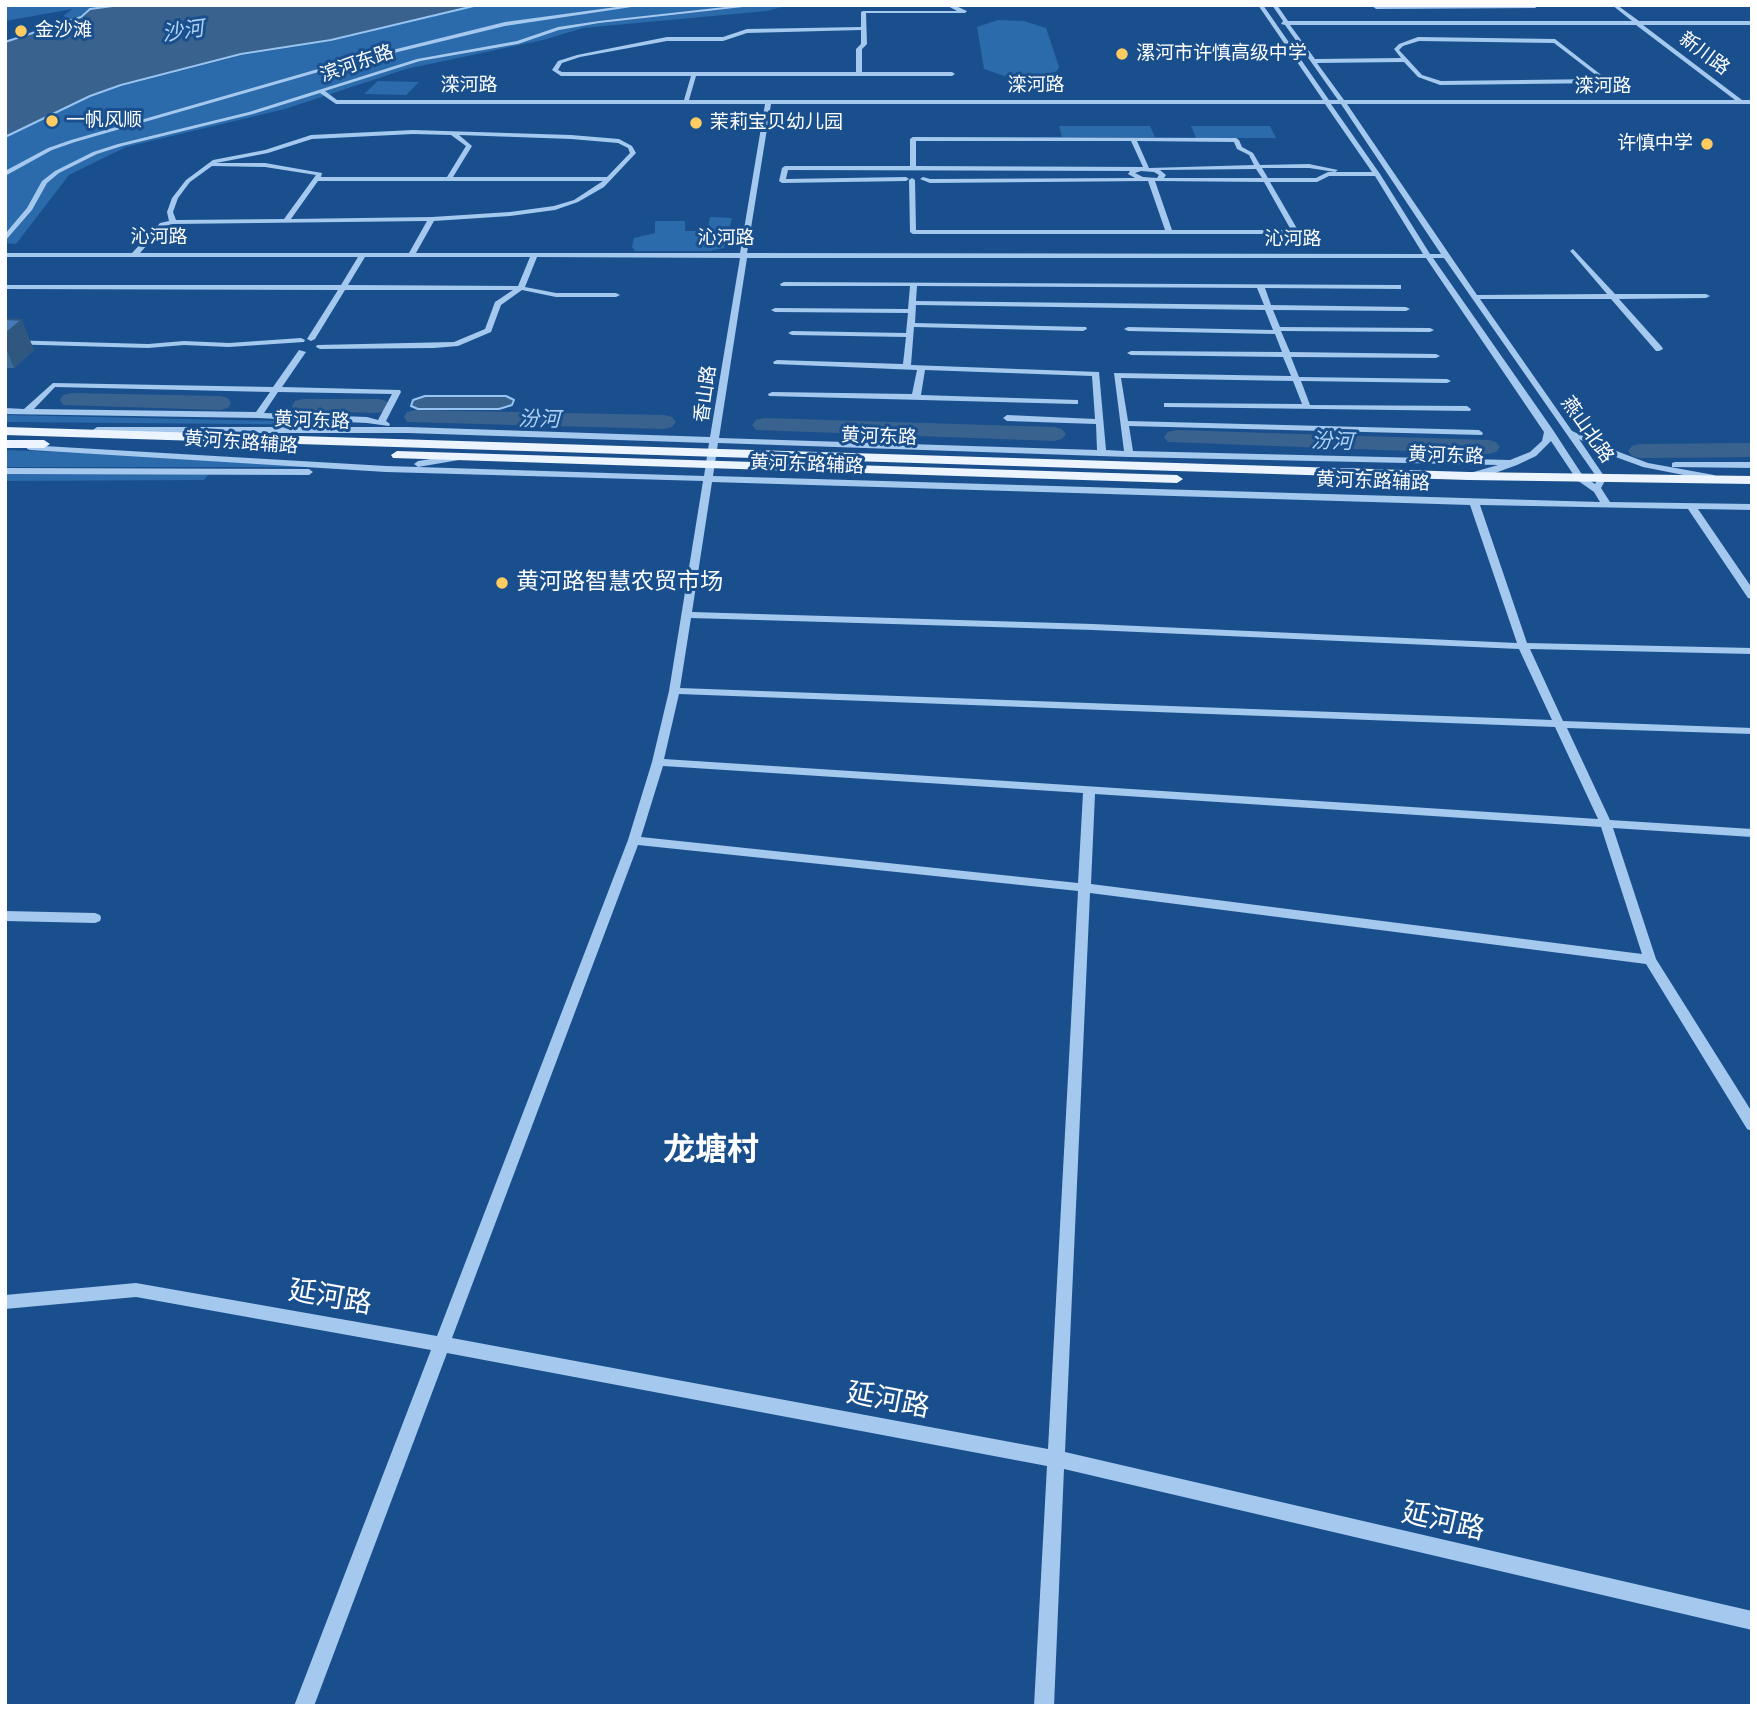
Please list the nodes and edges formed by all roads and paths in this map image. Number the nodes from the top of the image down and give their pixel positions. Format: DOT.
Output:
graph roads {
  1 [pos="643,5"];
  2 [pos="759,5"];
  3 [pos="1016,5"];
  4 [pos="1070,5"];
  5 [pos="1260,5"];
  6 [pos="1274,5"];
  7 [pos="1373,5"];
  8 [pos="1531,5"];
  9 [pos="1614,5"];
  10 [pos="948,6"];
  11 [pos="1272,23"];
  12 [pos="1286,23"];
  13 [pos="1638,23"];
  14 [pos="1752,23"];
  15 [pos="864,28"];
  16 [pos="1405,60"];
  17 [pos="1312,61"];
  18 [pos="694,74"];
  19 [pos="859,74"];
  20 [pos="952,74"];
  21 [pos="1583,83"];
  22 [pos="1590,90"];
  23 [pos="322,92"];
  24 [pos="1598,96"];
  25 [pos="322,102"];
  26 [pos="336,102"];
  27 [pos="686,102"];
  28 [pos="768,102"];
  29 [pos="1327,102"];
  30 [pos="1343,102"];
  31 [pos="1605,102"];
  32 [pos="1741,102"];
  33 [pos="1752,102"];
  34 [pos="309,103"];
  35 [pos="283,104"];
  36 [pos="452,133"];
  37 [pos="1133,139"];
  38 [pos="208,165"];
  39 [pos="1258,166"];
  40 [pos="913,169"];
  41 [pos="1145,169"];
  42 [pos="1375,172"];
  43 [pos="5,174"];
  44 [pos="449,179"];
  45 [pos="609,179"];
  46 [pos="909,179"];
  47 [pos="923,179"];
  48 [pos="1142,179"];
  49 [pos="1155,179"];
  50 [pos="316,180"];
  51 [pos="1265,180"];
  52 [pos="432,219"];
  53 [pos="173,222"];
  54 [pos="285,222"];
  55 [pos="1169,232"];
  56 [pos="5,239"];
  57 [pos="1573,251"];
  58 [pos="135,254"];
  59 [pos="363,254"];
  60 [pos="5,255"];
  61 [pos="411,255"];
  62 [pos="535,255"];
  63 [pos="742,255"];
  64 [pos="1429,256"];
  65 [pos="1446,256"];
  66 [pos="784,284"];
  67 [pos="914,284"];
  68 [pos="1260,286"];
  69 [pos="5,287"];
  70 [pos="343,288"];
  71 [pos="521,288"];
  72 [pos="1398,288"];
  73 [pos="617,295"];
  74 [pos="1706,296"];
  75 [pos="1475,297"];
  76 [pos="1613,297"];
  77 [pos="913,307"];
  78 [pos="1267,307"];
  79 [pos="1406,309"];
  80 [pos="775,310"];
  81 [pos="911,325"];
  82 [pos="1083,329"];
  83 [pos="1128,329"];
  84 [pos="1277,330"];
  85 [pos="1430,330"];
  86 [pos="792,334"];
  87 [pos="910,335"];
  88 [pos="311,339"];
  89 [pos="301,340"];
  90 [pos="5,342"];
  91 [pos="320,347"];
  92 [pos="1659,349"];
  93 [pos="302,352"];
  94 [pos="1131,353"];
  95 [pos="1287,356"];
  96 [pos="1436,356"];
  97 [pos="777,362"];
  98 [pos="907,367"];
  99 [pos="920,367"];
  100 [pos="1296,379"];
  101 [pos="1447,381"];
  102 [pos="275,391"];
  103 [pos="772,394"];
  104 [pos="916,397"];
  105 [pos="1075,402"];
  106 [pos="1167,405"];
  107 [pos="1307,407"];
  108 [pos="1467,409"];
  109 [pos="5,411"];
  110 [pos="27,411"];
  111 [pos="258,415"];
  112 [pos="1007,418"];
  113 [pos="1099,422"];
  114 [pos="381,423"];
  115 [pos="1125,423"];
  116 [pos="408,430"];
  117 [pos="1549,430"];
  118 [pos="5,431"];
  119 [pos="1569,431"];
  120 [pos="1479,433"];
  121 [pos="5,444"];
  122 [pos="714,446"];
  123 [pos="464,451"];
  124 [pos="1102,453"];
  125 [pos="1129,454"];
  126 [pos="1514,463"];
  127 [pos="1646,465"];
  128 [pos="1752,465"];
  129 [pos="386,469"];
  130 [pos="5,471"];
  131 [pos="709,473"];
  132 [pos="1469,476"];
  133 [pos="1580,478"];
  134 [pos="1721,480"];
  135 [pos="1752,480"];
  136 [pos="1600,484"];
  137 [pos="1752,491"];
  138 [pos="1474,502"];
  139 [pos="1607,505"];
  140 [pos="1691,506"];
  141 [pos="1752,507"];
  142 [pos="1752,596"];
  143 [pos="686,615"];
  144 [pos="1523,646"];
  145 [pos="1752,651"];
  146 [pos="674,691"];
  147 [pos="1561,725"];
  148 [pos="1752,730"];
  149 [pos="658,762"];
  150 [pos="1089,791"];
  151 [pos="1605,822"];
  152 [pos="1752,833"];
  153 [pos="634,840"];
  154 [pos="1086,888"];
  155 [pos="5,916"];
  156 [pos="95,918"];
  157 [pos="1650,960"];
  158 [pos="1752,1125"];
  159 [pos="5,1302"];
  160 [pos="442,1344"];
  161 [pos="1056,1459"];
  162 [pos="1752,1621"];
  163 [pos="304,1706"];
  164 [pos="1044,1706"];
  1 -- 43 [label="street"];
  2 -- 23 [label="street, 滨河东路"];
  3 -- 4 [label="street"];
  3 -- 10 [label="street"];
  5 -- 11 [label="street, 燕山北路"];
  6 -- 12 [label="street, 燕山北路"];
  7 -- 8 [label="street"];
  9 -- 13 [label="street, 新川路"];
  10 -- 15 [label="street"];
  11 -- 12 [label="street"];
  11 -- 29 [label="street, 燕山北路"];
  12 -- 13 [label="street"];
  12 -- 17 [label="street, 燕山北路"];
  13 -- 14 [label="street"];
  13 -- 32 [label="street, 新川路"];
  15 -- 18 [label="street"];
  15 -- 19 [label="street"];
  16 -- 17 [label="street"];
  16 -- 21 [label="street"];
  16 -- 21 [label="street"];
  17 -- 30 [label="street, 燕山北路"];
  18 -- 19 [label="street"];
  18 -- 27 [label="street"];
  19 -- 20 [label="street"];
  21 -- 22 [label="street"];
  23 -- 26 [label="street"];
  23 -- 35 [label="street, 滨河东路"];
  24 -- 31 [label="street"];
  25 -- 26 [label="street, 滦河路"];
  26 -- 27 [label="street, 滦河路"];
  27 -- 28 [label="street, 滦河路"];
  28 -- 29 [label="street, 滦河路"];
  28 -- 63 [label="street, 香山路"];
  29 -- 30 [label="street, 滦河路"];
  29 -- 42 [label="street, 燕山北路"];
  30 -- 31 [label="street, 滦河路"];
  30 -- 65 [label="street, 燕山北路"];
  31 -- 32 [label="street, 滦河路"];
  32 -- 33 [label="street, 滦河路"];
  34 -- 35 [label="street"];
  35 -- 56 [label="street, 滨河东路"];
  36 -- 38 [label="street"];
  36 -- 44 [label="street"];
  36 -- 45 [label="street"];
  37 -- 39 [label="street"];
  37 -- 40 [label="street"];
  37 -- 41 [label="street"];
  38 -- 50 [label="street"];
  38 -- 53 [label="street"];
  39 -- 41 [label="street"];
  39 -- 42 [label="street"];
  39 -- 51 [label="street"];
  40 -- 41 [label="street"];
  40 -- 46 [label="street"];
  40 -- 46 [label="street"];
  40 -- 47 [label="street"];
  41 -- 48 [label="street"];
  41 -- 49 [label="street"];
  42 -- 51 [label="street"];
  42 -- 64 [label="street, 燕山北路"];
  44 -- 45 [label="street"];
  44 -- 50 [label="street"];
  45 -- 52 [label="street"];
  46 -- 47 [label="street"];
  46 -- 55 [label="street"];
  47 -- 48 [label="street"];
  48 -- 49 [label="street"];
  49 -- 51 [label="street"];
  49 -- 55 [label="street"];
  50 -- 54 [label="street"];
  51 -- 55 [label="street"];
  52 -- 54 [label="street"];
  52 -- 61 [label="street"];
  53 -- 54 [label="street"];
  53 -- 58 [label="street"];
  57 -- 76 [label="street"];
  58 -- 59 [label="street, 沁河路"];
  58 -- 60 [label="street, 沁河路"];
  59 -- 61 [label="street, 沁河路"];
  59 -- 70 [label="street"];
  61 -- 62 [label="street, 沁河路"];
  62 -- 63 [label="street, 沁河路"];
  62 -- 71 [label="street"];
  63 -- 64 [label="street, 沁河路"];
  63 -- 122 [label="street, 香山路"];
  64 -- 65 [label="street, 沁河路"];
  64 -- 117 [label="street, 燕山北路"];
  65 -- 75 [label="street, 燕山北路"];
  66 -- 67 [label="street"];
  67 -- 68 [label="street"];
  67 -- 77 [label="street"];
  68 -- 72 [label="street"];
  68 -- 78 [label="street"];
  69 -- 70 [label="street"];
  70 -- 71 [label="street"];
  70 -- 88 [label="street"];
  71 -- 73 [label="street"];
  71 -- 91 [label="street"];
  74 -- 76 [label="street"];
  75 -- 76 [label="street"];
  75 -- 119 [label="street, 燕山北路"];
  76 -- 92 [label="street"];
  77 -- 78 [label="street"];
  77 -- 80 [label="street"];
  77 -- 81 [label="street"];
  78 -- 79 [label="street"];
  78 -- 84 [label="street"];
  81 -- 82 [label="street"];
  81 -- 87 [label="street"];
  83 -- 84 [label="street"];
  84 -- 85 [label="street"];
  84 -- 95 [label="street"];
  86 -- 87 [label="street"];
  87 -- 98 [label="street"];
  88 -- 89 [label="street"];
  88 -- 91 [label="street"];
  89 -- 90 [label="street"];
  89 -- 93 [label="street"];
  91 -- 93 [label="street"];
  93 -- 102 [label="street"];
  94 -- 95 [label="street"];
  95 -- 96 [label="street"];
  95 -- 100 [label="street"];
  97 -- 98 [label="street"];
  98 -- 99 [label="street"];
  99 -- 104 [label="street"];
  99 -- 113 [label="street"];
  100 -- 101 [label="street"];
  100 -- 107 [label="street"];
  100 -- 115 [label="street"];
  102 -- 110 [label="street"];
  102 -- 111 [label="street"];
  102 -- 114 [label="street"];
  103 -- 104 [label="street"];
  104 -- 105 [label="street"];
  106 -- 107 [label="street"];
  107 -- 108 [label="street"];
  109 -- 110 [label="street"];
  110 -- 111 [label="street"];
  111 -- 114 [label="street"];
  112 -- 113 [label="street"];
  113 -- 124 [label="street"];
  114 -- 116 [label="street"];
  115 -- 120 [label="street"];
  115 -- 125 [label="street"];
  116 -- 118 [label="street, 黄河东路辅路"];
  116 -- 122 [label="street, 黄河东路辅路"];
  116 -- 123 [label="street"];
  117 -- 126 [label="street"];
  117 -- 133 [label="street, 燕山北路"];
  118 -- 123 [label="main road, 黄河东路"];
  119 -- 127 [label="street"];
  119 -- 136 [label="street, 燕山北路"];
  121 -- 123 [label="main road, 黄河东路"];
  121 -- 129 [label="street, 黄河东路辅路"];
  122 -- 123 [label="main road, 黄河东路"];
  122 -- 124 [label="street, 黄河东路辅路"];
  122 -- 131 [label="street, 香山路"];
  122 -- 132 [label="main road, 黄河东路"];
  123 -- 129 [label="street"];
  123 -- 131 [label="main road, 黄河东路"];
  124 -- 125 [label="street, 黄河东路辅路"];
  125 -- 126 [label="street, 黄河东路辅路"];
  126 -- 132 [label="street"];
  127 -- 128 [label="street"];
  127 -- 134 [label="street"];
  129 -- 130 [label="street"];
  129 -- 131 [label="street, 黄河东路辅路"];
  131 -- 136 [label="main road, 黄河东路"];
  131 -- 138 [label="street, 黄河东路辅路"];
  131 -- 143 [label="street, 香山路"];
  132 -- 133 [label="main road, 黄河东路"];
  133 -- 136 [label="main road, 黄河东路"];
  134 -- 135 [label="main road, 黄河东路"];
  134 -- 136 [label="main road, 黄河东路"];
  136 -- 137 [label="main road, 黄河东路"];
  136 -- 139 [label="street"];
  138 -- 139 [label="street, 黄河东路辅路"];
  138 -- 144 [label="street"];
  139 -- 140 [label="street, 黄河东路辅路"];
  140 -- 141 [label="street, 黄河东路辅路"];
  140 -- 142 [label="street"];
  143 -- 144 [label="street"];
  143 -- 146 [label="street, 香山路"];
  144 -- 145 [label="street"];
  144 -- 147 [label="street"];
  146 -- 147 [label="street"];
  146 -- 149 [label="street, 香山路"];
  147 -- 148 [label="street"];
  147 -- 151 [label="street"];
  149 -- 150 [label="street"];
  149 -- 153 [label="street, 香山路"];
  150 -- 151 [label="street"];
  150 -- 154 [label="street"];
  151 -- 152 [label="street"];
  151 -- 157 [label="street"];
  153 -- 154 [label="street"];
  153 -- 160 [label="street, 香山路"];
  154 -- 157 [label="street"];
  154 -- 161 [label="street"];
  155 -- 156 [label="street"];
  157 -- 158 [label="street"];
  159 -- 160 [label="street, 延河路"];
  160 -- 161 [label="street, 延河路"];
  160 -- 163 [label="street, 香山路"];
  161 -- 162 [label="street, 延河路"];
  161 -- 164 [label="street"];
}
